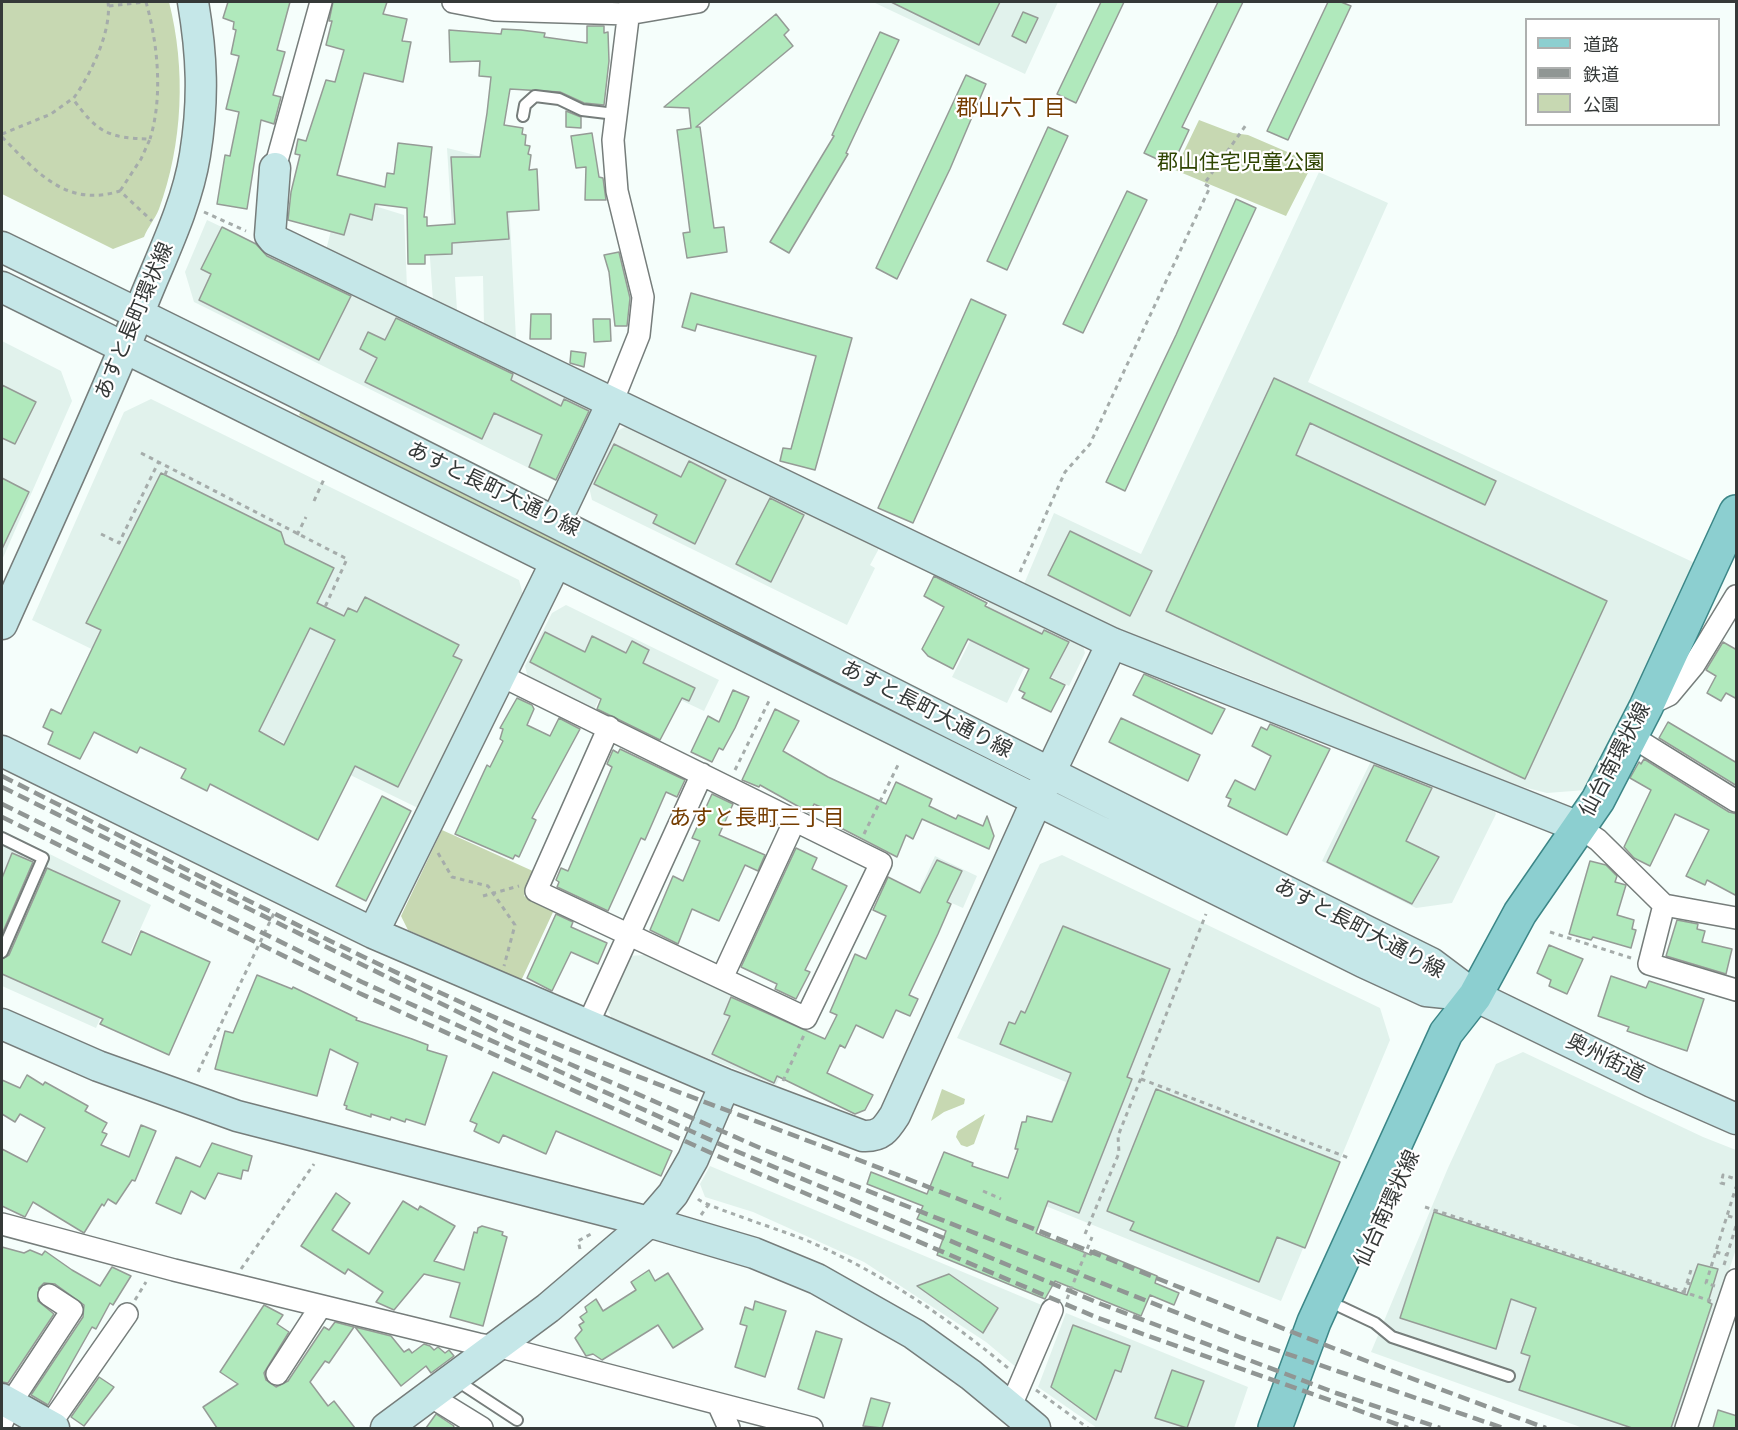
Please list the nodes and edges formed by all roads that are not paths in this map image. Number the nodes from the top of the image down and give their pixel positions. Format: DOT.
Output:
graph roads {
  1 [pos="193,2"];
  2 [pos="321,2"];
  3 [pos="453,2"];
  4 [pos="698,2"];
  5 [pos="476,4"];
  6 [pos="629,8"];
  7 [pos="615,114"];
  8 [pos="523,116"];
  9 [pos="275,168"];
  10 [pos="2,247"];
  11 [pos="2,287"];
  12 [pos="139,314"];
  13 [pos="125,348"];
  14 [pos="611,405"];
  15 [pos="1737,512"];
  16 [pos="556,521"];
  17 [pos="556,562"];
  18 [pos="1734,605"];
  19 [pos="2,624"];
  20 [pos="1112,643"];
  21 [pos="500,675"];
  22 [pos="1646,706"];
  23 [pos="609,727"];
  24 [pos="1630,736"];
  25 [pos="2,751"];
  26 [pos="1050,773"];
  27 [pos="702,774"];
  28 [pos="1037,800"];
  29 [pos="1737,801"];
  30 [pos="795,820"];
  31 [pos="1580,827"];
  32 [pos="2,838"];
  33 [pos="1665,905"];
  34 [pos="1737,918"];
  35 [pos="373,933"];
  36 [pos="630,935"];
  37 [pos="2,952"];
  38 [pos="722,978"];
  39 [pos="1737,990"];
  40 [pos="1475,996"];
  41 [pos="2,1024"];
  42 [pos="586,1026"];
  43 [pos="725,1084"];
  44 [pos="1737,1119"];
  45 [pos="649,1222"];
  46 [pos="2,1224"];
  47 [pos="1737,1280"];
  48 [pos="49,1295"];
  49 [pos="321,1306"];
  50 [pos="1341,1307"];
  51 [pos="1052,1310"];
  52 [pos="127,1314"];
  53 [pos="492,1348"];
  54 [pos="276,1374"];
  55 [pos="1509,1376"];
  56 [pos="453,1378"];
  57 [pos="430,1396"];
  58 [pos="719,1406"];
  59 [pos="1010,1408"];
  60 [pos="4,1409"];
  61 [pos="517,1420"];
  62 [pos="1278,1421"];
  63 [pos="52,1427"];
  64 [pos="390,1427"];
  65 [pos="482,1428"];
  66 [pos="729,1428"];
  67 [pos="812,1428"];
  68 [pos="1035,1428"];
  69 [pos="1686,1428"];
  1 -- 12 [label="street, あすと長町環状線"];
  2 -- 9 [label="street"];
  3 -- 5 [label="street"];
  4 -- 6 [label="street"];
  5 -- 6 [label="street"];
  6 -- 7 [label="street"];
  7 -- 8 [label="lane"];
  7 -- 14 [label="street"];
  9 -- 14 [label="street"];
  10 -- 12 [label="street, あすと長町大通り線"];
  11 -- 13 [label="street, あすと長町大通り線"];
  12 -- 13 [label="street, あすと長町環状線"];
  12 -- 16 [label="street, あすと長町大通り線"];
  13 -- 17 [label="street, あすと長町大通り線"];
  13 -- 19 [label="street, あすと長町環状線"];
  14 -- 16 [label="street"];
  14 -- 20 [label="street"];
  15 -- 22 [label="main road, 仙台南環状線"];
  16 -- 26 [label="street, あすと長町大通り線"];
  17 -- 21 [label="street"];
  17 -- 28 [label="street, あすと長町大通り線"];
  18 -- 22 [label="street"];
  20 -- 26 [label="street"];
  20 -- 31 [label="street"];
  21 -- 23 [label="street"];
  21 -- 35 [label="street"];
  22 -- 24 [label="main road, 仙台南環状線"];
  23 -- 27 [label="street"];
  23 -- 36 [label="street"];
  24 -- 29 [label="street"];
  24 -- 31 [label="main road, 仙台南環状線"];
  25 -- 35 [label="street"];
  26 -- 28 [label="street"];
  26 -- 40 [label="street, あすと長町大通り線"];
  27 -- 30 [label="street"];
  27 -- 36 [label="street"];
  28 -- 40 [label="street, あすと長町大通り線"];
  28 -- 43 [label="street"];
  30 -- 38 [label="street"];
  30 -- 38 [label="street"];
  31 -- 33 [label="street"];
  31 -- 40 [label="main road, 仙台南環状線"];
  32 -- 37 [label="lane"];
  33 -- 34 [label="street"];
  33 -- 39 [label="street"];
  35 -- 42 [label="street"];
  36 -- 38 [label="street"];
  36 -- 42 [label="street"];
  40 -- 44 [label="street, 奥州街道"];
  40 -- 50 [label="main road, 仙台南環状線"];
  40 -- 62 [label="main road, 仙台南環状線"];
  41 -- 45 [label="street"];
  42 -- 43 [label="street"];
  43 -- 45 [label="street"];
  45 -- 53 [label="street"];
  45 -- 59 [label="street"];
  46 -- 49 [label="street"];
  47 -- 69 [label="street"];
  48 -- 60 [label="street"];
  49 -- 53 [label="street"];
  49 -- 54 [label="street"];
  50 -- 55 [label="lane"];
  50 -- 62 [label="main road, 仙台南環状線"];
  51 -- 59 [label="street"];
  52 -- 63 [label="street"];
  53 -- 56 [label="street"];
  53 -- 58 [label="street"];
  56 -- 57 [label="street"];
  56 -- 61 [label="lane"];
  57 -- 64 [label="street"];
  57 -- 65 [label="street"];
  58 -- 66 [label="street"];
  58 -- 67 [label="street"];
  59 -- 68 [label="street"];
  60 -- 63 [label="street"];
}
